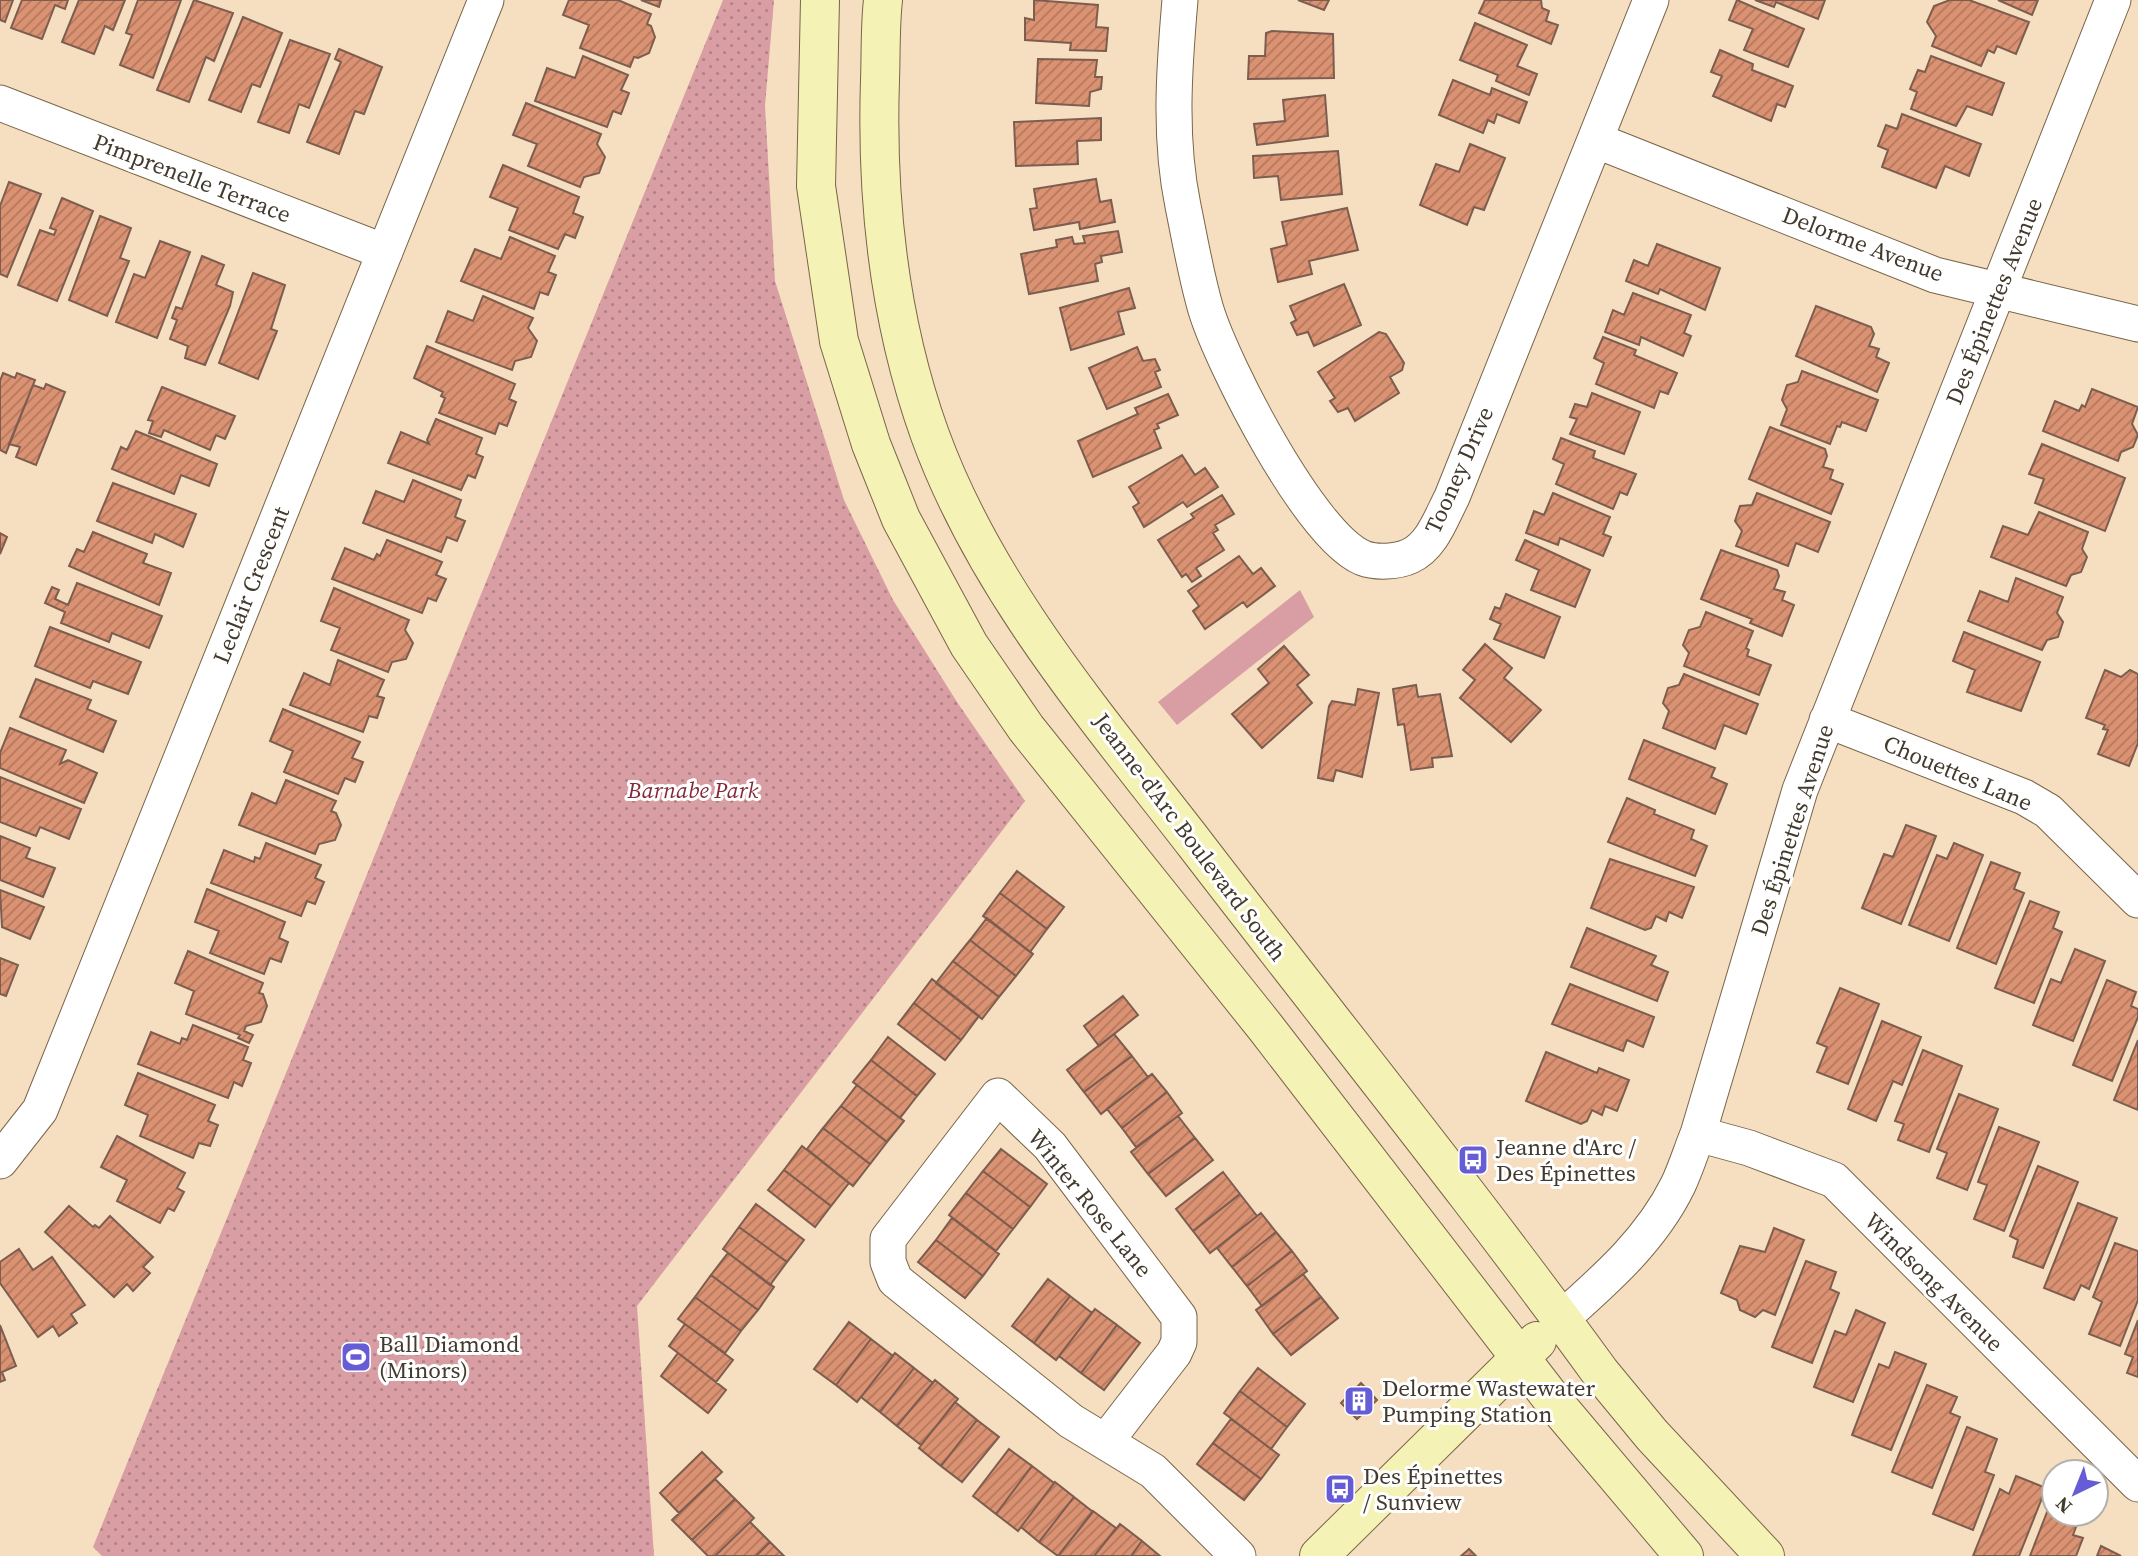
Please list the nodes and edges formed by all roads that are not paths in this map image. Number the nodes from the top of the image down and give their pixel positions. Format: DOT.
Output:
graph roads {
  1 [pos="486,0"];
  2 [pos="820,0"];
  3 [pos="883,0"];
  4 [pos="1180,0"];
  5 [pos="1651,0"];
  6 [pos="2113,0"];
  7 [pos="0,103"];
  8 [pos="1595,140"];
  9 [pos="385,252"];
  10 [pos="1998,289"];
  11 [pos="2138,324"];
  12 [pos="1827,720"];
  13 [pos="2138,900"];
  14 [pos="1698,1134"];
  15 [pos="0,1161"];
  16 [pos="1560,1320"];
  17 [pos="1520,1357"];
  18 [pos="1106,1441"];
  19 [pos="2138,1484"];
  20 [pos="1238,1556"];
  21 [pos="1319,1556"];
  22 [pos="1684,1556"];
  23 [pos="1765,1556"];
  1 -- 9 [label="street, Leclair Crescent"];
  2 -- 17 [label="main road"];
  3 -- 16 [label="main road, Jeanne-d'Arc Boulevard South"];
  4 -- 8 [label="street, Tooney Drive"];
  5 -- 8 [label="street, Tooney Drive"];
  6 -- 10 [label="street, Des Épinettes Avenue"];
  7 -- 9 [label="street, Pimprenelle Terrace"];
  8 -- 10 [label="street, Delorme Avenue"];
  9 -- 15 [label="street, Leclair Crescent"];
  10 -- 11 [label="street, Delorme Avenue"];
  10 -- 12 [label="street, Des Épinettes Avenue"];
  12 -- 13 [label="street, Chouettes Lane"];
  12 -- 14 [label="street, Des Épinettes Avenue"];
  14 -- 16 [label="street, Des Épinettes Avenue"];
  14 -- 19 [label="street, Windsong Avenue"];
  16 -- 17 [label="main road, Des Épinettes Avenue"];
  16 -- 23 [label="main road, Jeanne-d'Arc Boulevard South"];
  17 -- 21 [label="main road, Des Épinettes Avenue"];
  17 -- 22 [label="main road"];
  18 -- 18 [label="street, Winter Rose Lane"];
  18 -- 20 [label="street, Winter Rose Lane"];
}
